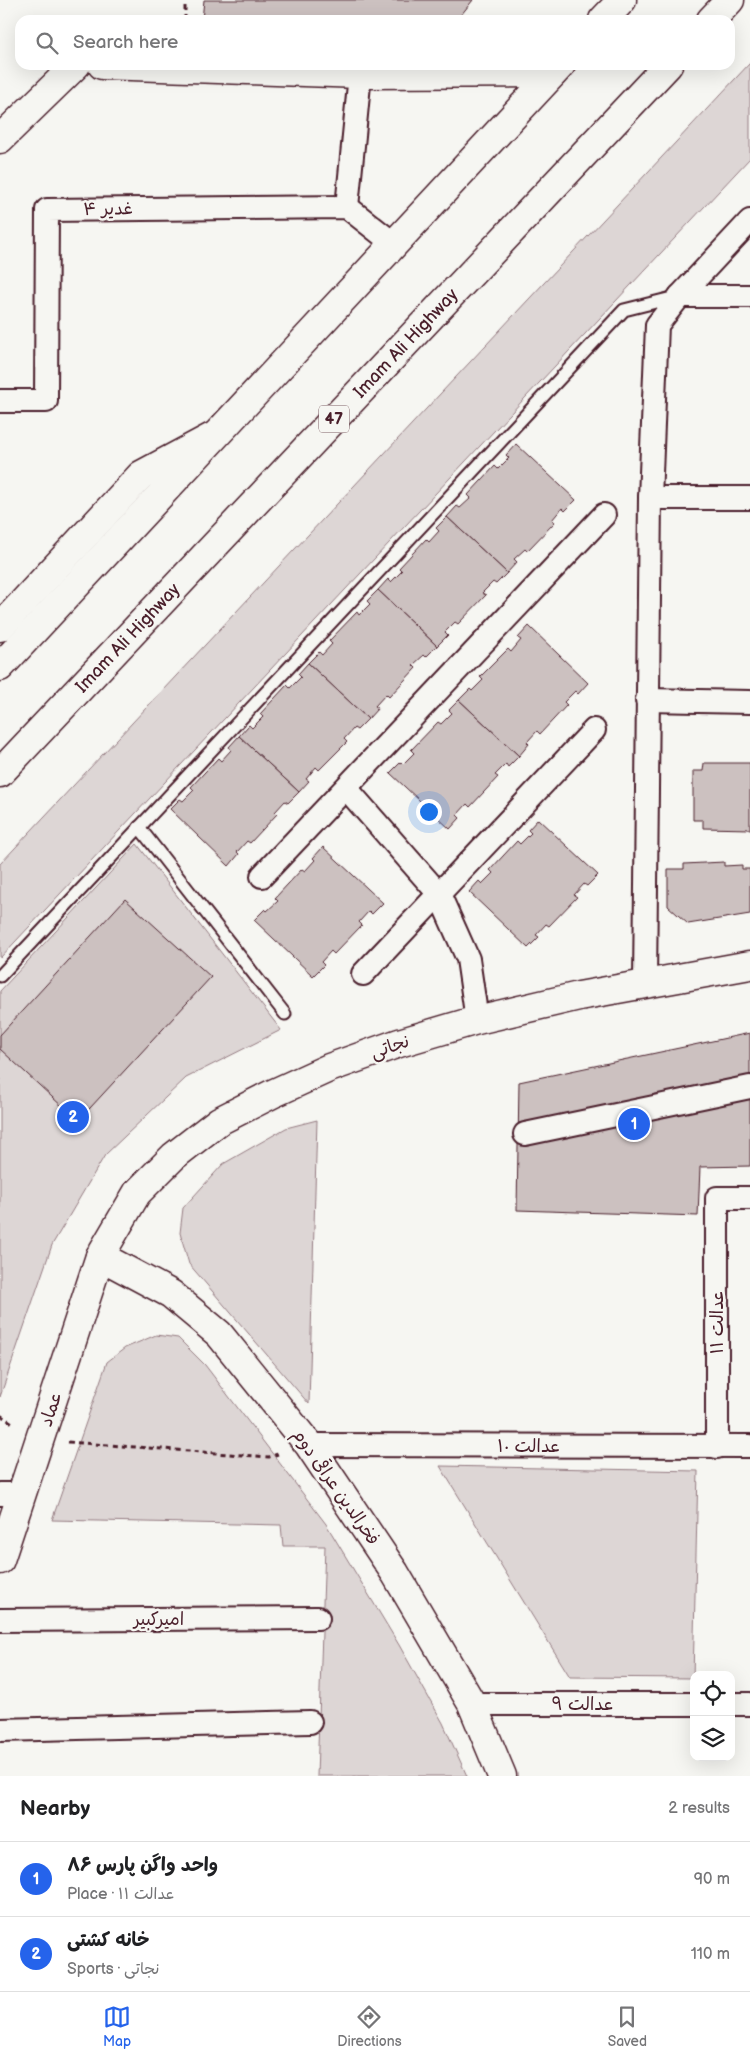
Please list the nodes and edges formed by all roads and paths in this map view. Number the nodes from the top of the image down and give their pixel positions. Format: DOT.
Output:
graph roads {
  1 [pos="186,0"];
  2 [pos="622,0"];
  3 [pos="730,0"];
  4 [pos="185,15"];
  5 [pos="608,15"];
  6 [pos="716,15"];
  7 [pos="71,70"];
  8 [pos="245,70"];
  9 [pos="518,70"];
  10 [pos="556,70"];
  11 [pos="663,70"];
  12 [pos="360,74"];
  13 [pos="4,132"];
  14 [pos="346,207"];
  15 [pos="750,221"];
  16 [pos="394,244"];
  17 [pos="680,296"];
  18 [pos="750,296"];
  19 [pos="0,401"];
  20 [pos="216,436"];
  21 [pos="650,498"];
  22 [pos="750,498"];
  23 [pos="604,515"];
  24 [pos="0,627"];
  25 [pos="0,666"];
  26 [pos="647,700"];
  27 [pos="750,702"];
  28 [pos="594,730"];
  29 [pos="0,774"];
  30 [pos="346,788"];
  31 [pos="139,827"];
  32 [pos="262,876"];
  33 [pos="439,894"];
  34 [pos="750,965"];
  35 [pos="363,974"];
  36 [pos="0,976"];
  37 [pos="645,983"];
  38 [pos="285,1014"];
  39 [pos="477,1020"];
  40 [pos="750,1088"];
  41 [pos="525,1134"];
  42 [pos="750,1198"];
  43 [pos="100,1256"];
  44 [pos="40,1440"];
  45 [pos="309,1445"];
  46 [pos="750,1446"];
  47 [pos="717,1447"];
  48 [pos="11,1494"];
  49 [pos="0,1560"];
  50 [pos="318,1618"];
  51 [pos="0,1620"];
  52 [pos="472,1704"];
  53 [pos="690,1704"];
  54 [pos="735,1704"];
  55 [pos="750,1704"];
  56 [pos="310,1722"];
  57 [pos="0,1730"];
  58 [pos="502,1776"];
  1 -- 4 [label="path"];
  2 -- 5 [label="main road"];
  3 -- 6 [label="main road"];
  7 -- 13 [label="main road"];
  8 -- 12 [label="main road"];
  9 -- 12 [label="main road"];
  10 -- 16 [label="main road"];
  11 -- 29 [label="main road, Imam Ali Highway / 47"];
  12 -- 14 [label="street"];
  14 -- 16 [label="street"];
  14 -- 19 [label="street, غدیر ۴"];
  15 -- 17 [label="street"];
  16 -- 20 [label="main road"];
  17 -- 18 [label="street"];
  17 -- 21 [label="street"];
  17 -- 31 [label="lane"];
  20 -- 24 [label="main road"];
  20 -- 25 [label="main road"];
  21 -- 22 [label="street"];
  21 -- 26 [label="street"];
  23 -- 30 [label="street"];
  26 -- 27 [label="street"];
  26 -- 37 [label="street"];
  28 -- 33 [label="street"];
  30 -- 32 [label="street"];
  30 -- 33 [label="street"];
  31 -- 36 [label="lane"];
  31 -- 38 [label="lane"];
  33 -- 35 [label="street"];
  33 -- 39 [label="street"];
  34 -- 37 [label="main road, نجاتی"];
  37 -- 39 [label="main road, نجاتی"];
  39 -- 43 [label="main road, نجاتی"];
  40 -- 41 [label="street"];
  42 -- 47 [label="street, عدالت ۱۱"];
  43 -- 44 [label="main road, عماد"];
  43 -- 45 [label="main road, فخرالدین عراقی دوم"];
  44 -- 45 [label="path"];
  44 -- 48 [label="main road, عماد"];
  45 -- 47 [label="street, عدالت ۱۰"];
  45 -- 52 [label="main road, فخرالدین عراقی دوم"];
  46 -- 47 [label="street, عدالت ۱۰"];
  48 -- 49 [label="main road, عماد"];
  50 -- 51 [label="street, امیرکبیر"];
  52 -- 53 [label="street, عدالت ۹"];
  52 -- 58 [label="main road, فخرالدین عراقی دوم"];
  54 -- 55 [label="street"];
  56 -- 57 [label="street"];
}
